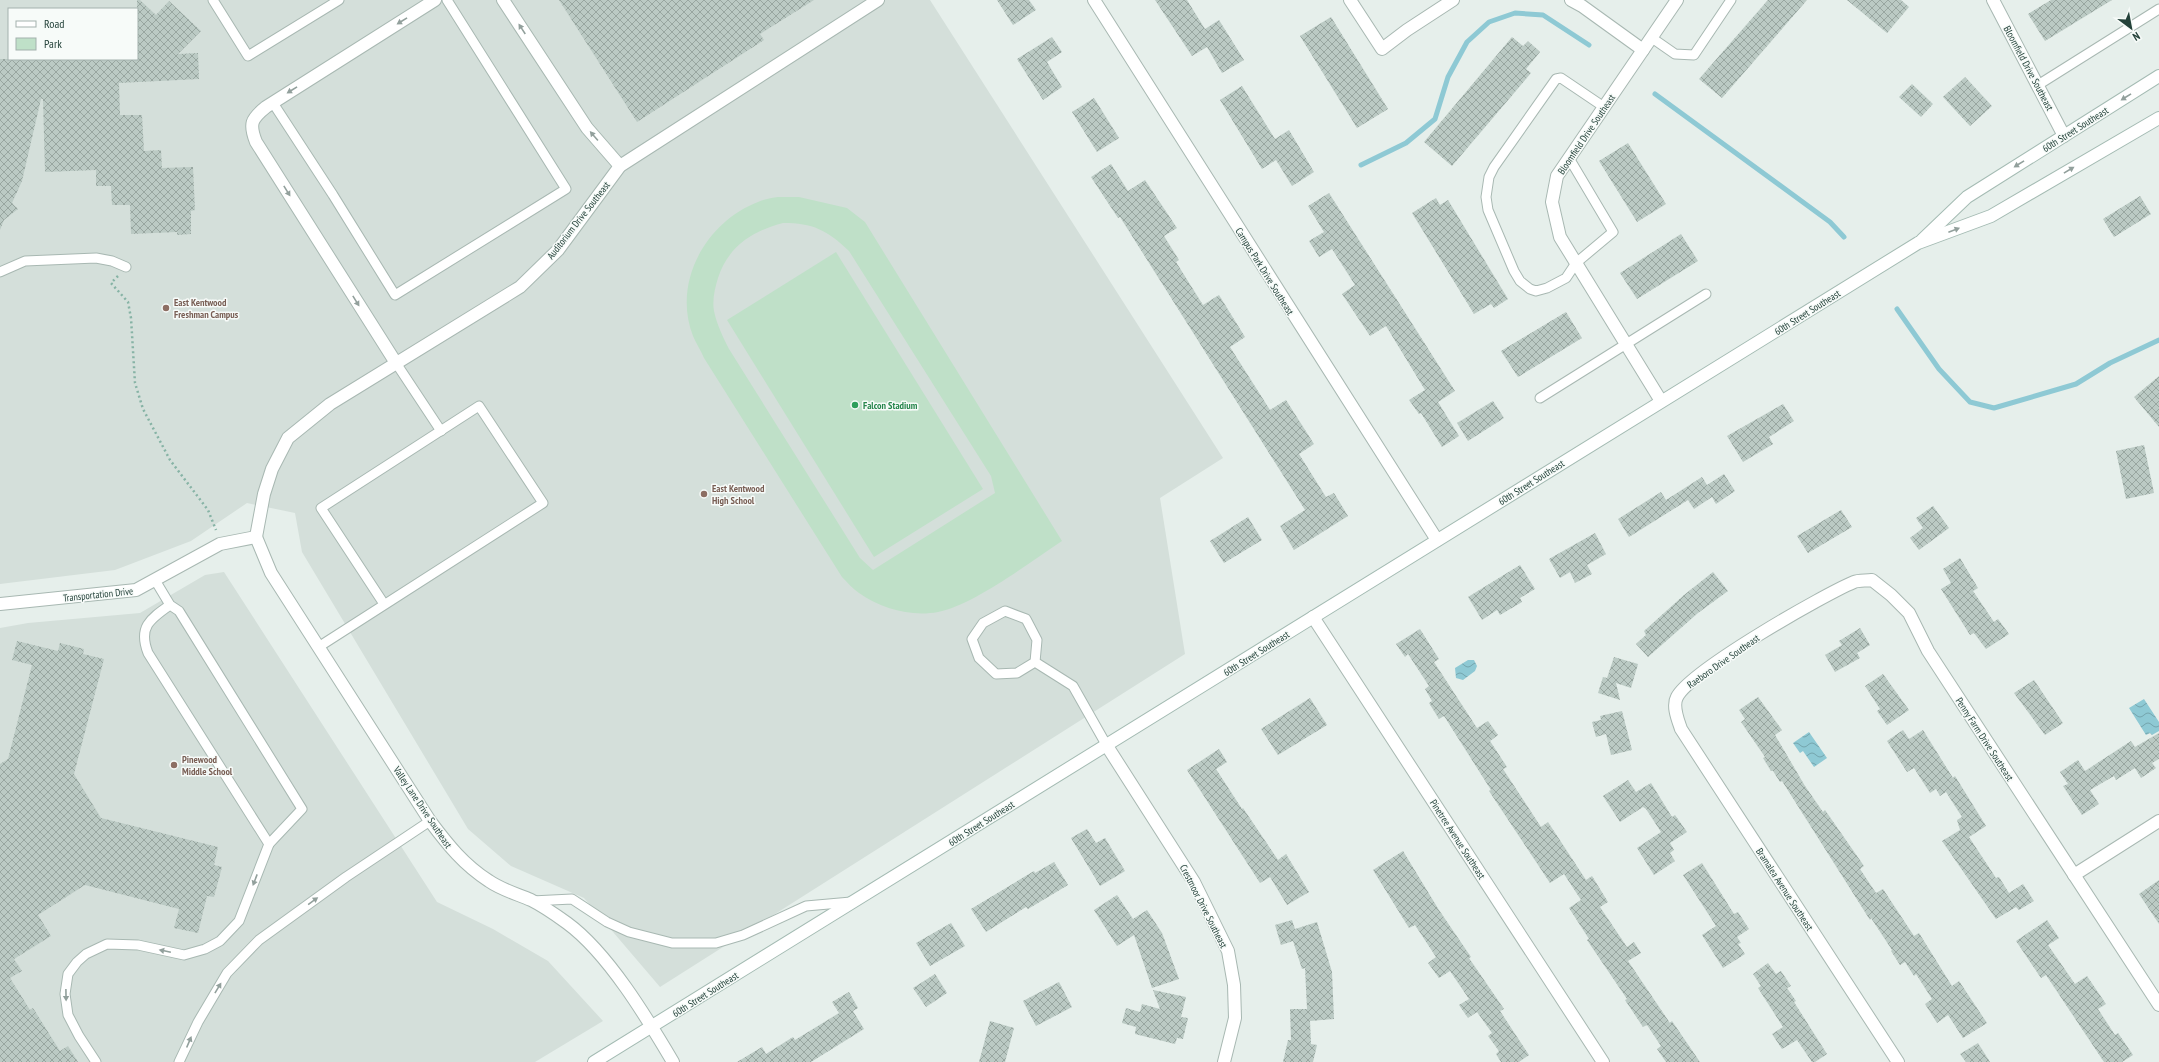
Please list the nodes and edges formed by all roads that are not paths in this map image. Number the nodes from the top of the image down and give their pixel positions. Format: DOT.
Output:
graph roads {
  1 [pos="213,0"];
  2 [pos="339,0"];
  3 [pos="435,0"];
  4 [pos="447,0"];
  5 [pos="503,0"];
  6 [pos="878,0"];
  7 [pos="1094,0"];
  8 [pos="1350,0"];
  9 [pos="1453,0"];
  10 [pos="1571,0"];
  11 [pos="1677,0"];
  12 [pos="1731,0"];
  13 [pos="1993,0"];
  14 [pos="2159,9"];
  15 [pos="1652,38"];
  16 [pos="1643,50"];
  17 [pos="2159,76"];
  18 [pos="2038,85"];
  19 [pos="273,103"];
  20 [pos="1604,107"];
  21 [pos="2159,118"];
  22 [pos="2064,136"];
  23 [pos="1570,158"];
  24 [pos="620,166"];
  25 [pos="1918,243"];
  26 [pos="1576,263"];
  27 [pos="126,267"];
  28 [pos="0,272"];
  29 [pos="1706,294"];
  30 [pos="1626,343"];
  31 [pos="396,363"];
  32 [pos="1540,398"];
  33 [pos="1661,401"];
  34 [pos="441,431"];
  35 [pos="256,537"];
  36 [pos="1437,540"];
  37 [pos="155,580"];
  38 [pos="0,604"];
  39 [pos="384,604"];
  40 [pos="170,605"];
  41 [pos="1313,617"];
  42 [pos="1765,631"];
  43 [pos="320,646"];
  44 [pos="1036,662"];
  45 [pos="1676,713"];
  46 [pos="1107,746"];
  47 [pos="430,821"];
  48 [pos="2159,821"];
  49 [pos="269,844"];
  50 [pos="2074,875"];
  51 [pos="531,901"];
  52 [pos="854,902"];
  53 [pos="2159,1005"];
  54 [pos="652,1026"];
  55 [pos="96,1062"];
  56 [pos="179,1062"];
  57 [pos="594,1062"];
  58 [pos="673,1062"];
  59 [pos="1224,1062"];
  60 [pos="1603,1062"];
  61 [pos="1898,1062"];
  1 -- 2 [label="lane"];
  3 -- 19 [label="street, one-way"];
  4 -- 19 [label="lane"];
  24 -- 5 [label="street, one-way"];
  6 -- 24 [label="street, Auditorium Drive Southeast"];
  7 -- 36 [label="street, Campus Park Drive Southeast"];
  8 -- 9 [label="street"];
  10 -- 16 [label="street"];
  11 -- 15 [label="street, Bloomfield Drive Southeast"];
  12 -- 15 [label="lane"];
  13 -- 18 [label="street, Bloomfield Drive Southeast"];
  14 -- 18 [label="lane"];
  15 -- 16 [label="street, Bloomfield Drive Southeast"];
  16 -- 20 [label="street, Bloomfield Drive Southeast"];
  17 -- 22 [label="street, 60th Street Southeast, one-way"];
  18 -- 22 [label="street, Bloomfield Drive Southeast"];
  19 -- 31 [label="street, one-way"];
  20 -- 23 [label="street, Bloomfield Drive Southeast"];
  20 -- 26 [label="lane"];
  25 -- 21 [label="street, 60th Street Southeast, one-way"];
  22 -- 25 [label="street, 60th Street Southeast, one-way"];
  23 -- 26 [label="street, Bloomfield Drive Southeast"];
  23 -- 26 [label="lane"];
  24 -- 31 [label="street, Auditorium Drive Southeast"];
  25 -- 33 [label="street, 60th Street Southeast"];
  26 -- 30 [label="street, Bloomfield Drive Southeast"];
  27 -- 28 [label="lane"];
  29 -- 30 [label="lane"];
  30 -- 32 [label="lane"];
  30 -- 33 [label="street, Bloomfield Drive Southeast"];
  31 -- 34 [label="lane"];
  31 -- 35 [label="street, Auditorium Drive Southeast"];
  33 -- 36 [label="street, 60th Street Southeast"];
  34 -- 39 [label="lane"];
  34 -- 39 [label="lane"];
  35 -- 37 [label="street, Transportation Drive"];
  35 -- 43 [label="street, Valley Lane Drive Southeast"];
  36 -- 41 [label="street, 60th Street Southeast"];
  37 -- 38 [label="street, Transportation Drive"];
  37 -- 40 [label="lane"];
  39 -- 43 [label="lane"];
  40 -- 49 [label="lane"];
  40 -- 49 [label="lane"];
  41 -- 46 [label="street, 60th Street Southeast"];
  41 -- 60 [label="street, Pinetree Avenue Southeast"];
  42 -- 45 [label="street, Raeboro Drive Southeast"];
  42 -- 50 [label="street, Penny Farm Drive Southeast"];
  43 -- 47 [label="street, Valley Lane Drive Southeast"];
  44 -- 44 [label="lane"];
  44 -- 46 [label="lane"];
  45 -- 61 [label="street, Bramalea Avenue Southeast"];
  46 -- 52 [label="street, 60th Street Southeast"];
  46 -- 59 [label="street, Crestmoor Drive Southeast"];
  47 -- 51 [label="street, Valley Lane Drive Southeast"];
  56 -- 47 [label="lane, one-way"];
  48 -- 50 [label="street"];
  49 -- 55 [label="lane, one-way"];
  50 -- 53 [label="street, Penny Farm Drive Southeast"];
  51 -- 52 [label="lane"];
  51 -- 54 [label="street, Valley Lane Drive Southeast"];
  52 -- 54 [label="street, 60th Street Southeast"];
  54 -- 57 [label="street, 60th Street Southeast"];
  54 -- 58 [label="street, Valley Lane Drive Southeast"];
}
